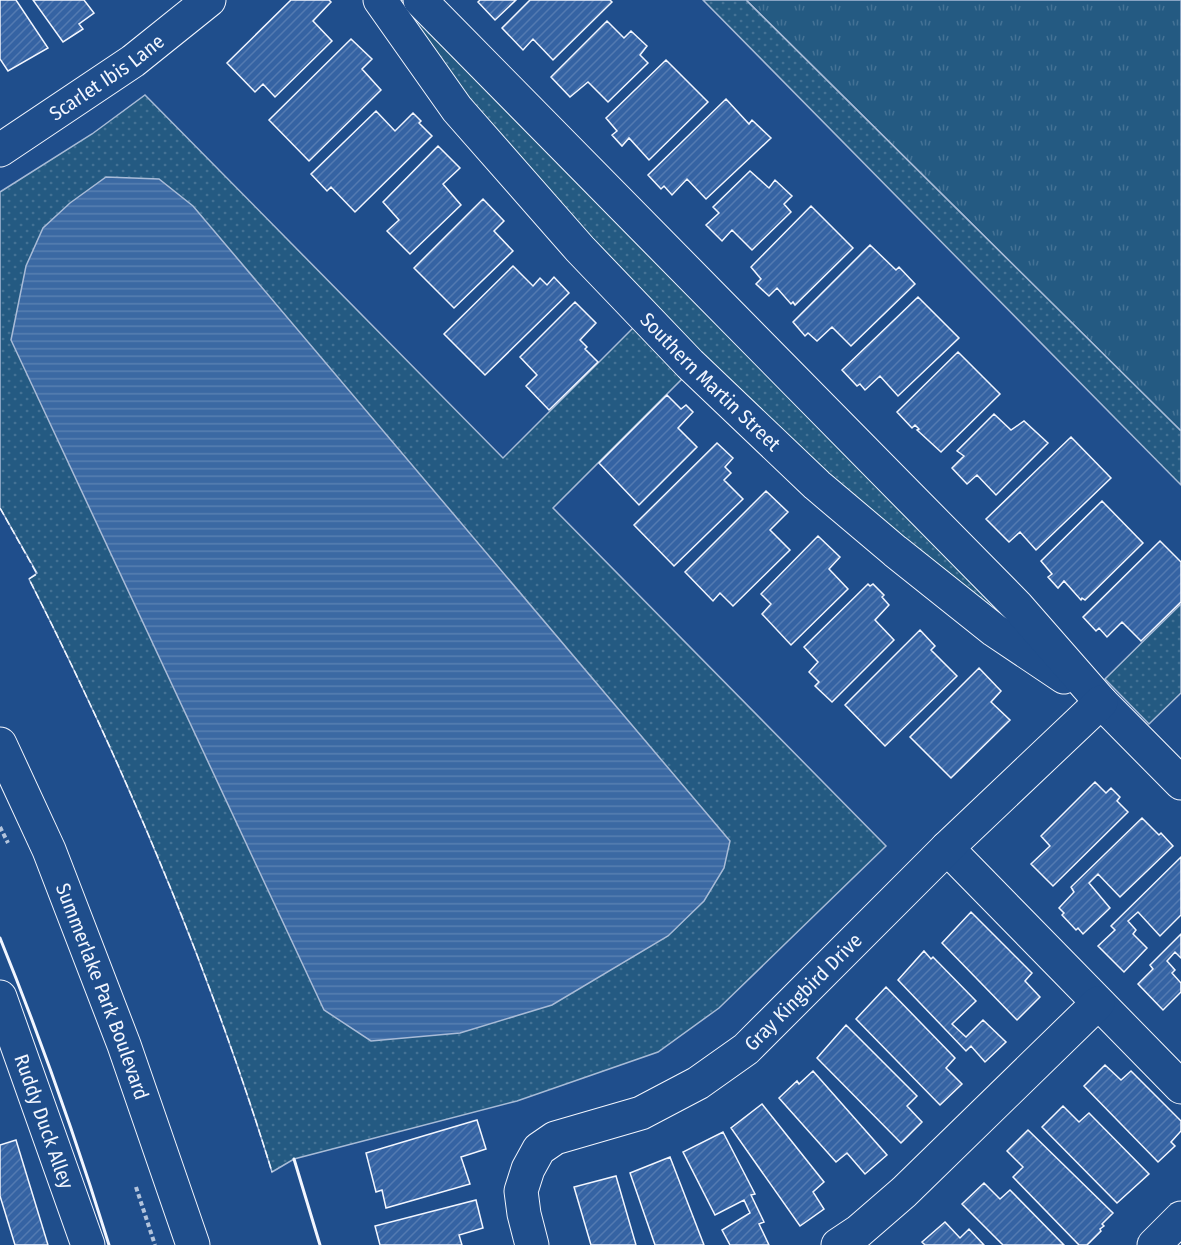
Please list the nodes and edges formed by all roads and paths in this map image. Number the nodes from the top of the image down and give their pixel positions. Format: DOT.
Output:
graph roads {
  1 [pos="209,0"];
  2 [pos="381,0"];
  3 [pos="420,0"];
  4 [pos="0,150"];
  5 [pos="1101,702"];
  6 [pos="0,744"];
  7 [pos="1181,783"];
  8 [pos="0,827"];
  9 [pos="9,845"];
  10 [pos="947,848"];
  11 [pos="0,997"];
  12 [pos="1098,1003"];
  13 [pos="1181,1087"];
  14 [pos="134,1180"];
  15 [pos="1181,1218"];
  16 [pos="88,1245"];
  17 [pos="155,1245"];
  18 [pos="193,1245"];
  19 [pos="532,1245"];
  20 [pos="838,1245"];
  21 [pos="1154,1245"];
  1 -- 4 [label="street, Scarlet Ibis Lane"];
  2 -- 5 [label="street, Southern Martin Street"];
  3 -- 5 [label="street, Southern Martin Street"];
  5 -- 7 [label="street, Southern Martin Street"];
  5 -- 10 [label="street, Gray Kingbird Drive"];
  6 -- 18 [label="street, Summerlake Park Boulevard"];
  8 -- 9 [label="path"];
  10 -- 12 [label="street"];
  10 -- 19 [label="street, Gray Kingbird Drive"];
  11 -- 16 [label="street, Ruddy Duck Alley"];
  12 -- 13 [label="street"];
  12 -- 20 [label="street"];
  14 -- 17 [label="path"];
  15 -- 21 [label="street"];
}
